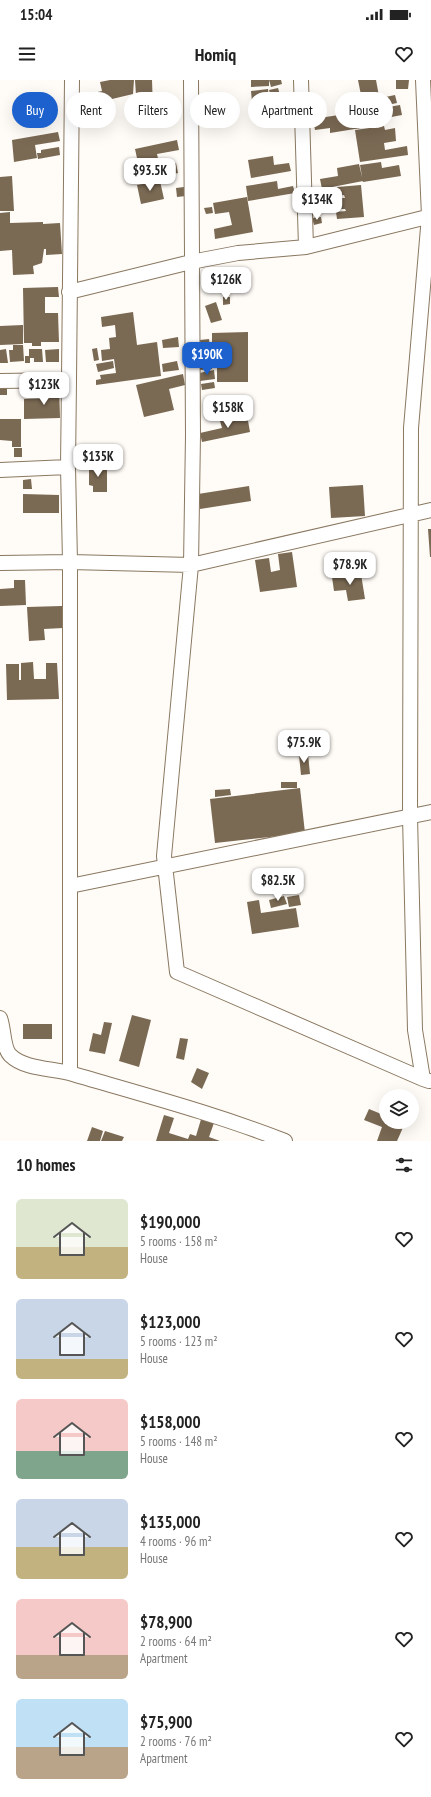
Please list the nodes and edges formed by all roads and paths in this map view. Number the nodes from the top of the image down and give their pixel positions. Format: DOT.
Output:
graph roads {
  1 [pos="72,80"];
  2 [pos="190,80"];
  3 [pos="302,80"];
  4 [pos="423,80"];
  5 [pos="430,216"];
  6 [pos="306,247"];
  7 [pos="191,262"];
  8 [pos="69,292"];
  9 [pos="69,380"];
  10 [pos="0,381"];
  11 [pos="68,467"];
  12 [pos="0,470"];
  13 [pos="431,510"];
  14 [pos="412,513"];
  15 [pos="70,562"];
  16 [pos="0,563"];
  17 [pos="191,565"];
  18 [pos="431,812"];
  19 [pos="410,816"];
  20 [pos="165,867"];
  21 [pos="70,886"];
  22 [pos="0,1018"];
  23 [pos="70,1073"];
  24 [pos="427,1081"];
  25 [pos="285,1141"];
  1 -- 8 [label="street"];
  2 -- 7 [label="street"];
  3 -- 6 [label="street"];
  4 -- 5 [label="street"];
  5 -- 6 [label="street"];
  5 -- 14 [label="street"];
  6 -- 7 [label="street"];
  7 -- 8 [label="street"];
  7 -- 17 [label="street"];
  8 -- 9 [label="street"];
  9 -- 10 [label="street"];
  9 -- 11 [label="street"];
  11 -- 12 [label="street"];
  11 -- 15 [label="street"];
  13 -- 14 [label="street"];
  14 -- 17 [label="street"];
  14 -- 19 [label="street"];
  15 -- 16 [label="street"];
  15 -- 17 [label="street"];
  15 -- 21 [label="street"];
  17 -- 20 [label="street"];
  18 -- 19 [label="street"];
  19 -- 20 [label="street"];
  19 -- 24 [label="street"];
  20 -- 21 [label="street"];
  20 -- 24 [label="street"];
  21 -- 23 [label="street"];
  22 -- 23 [label="street"];
  23 -- 25 [label="street"];
}
